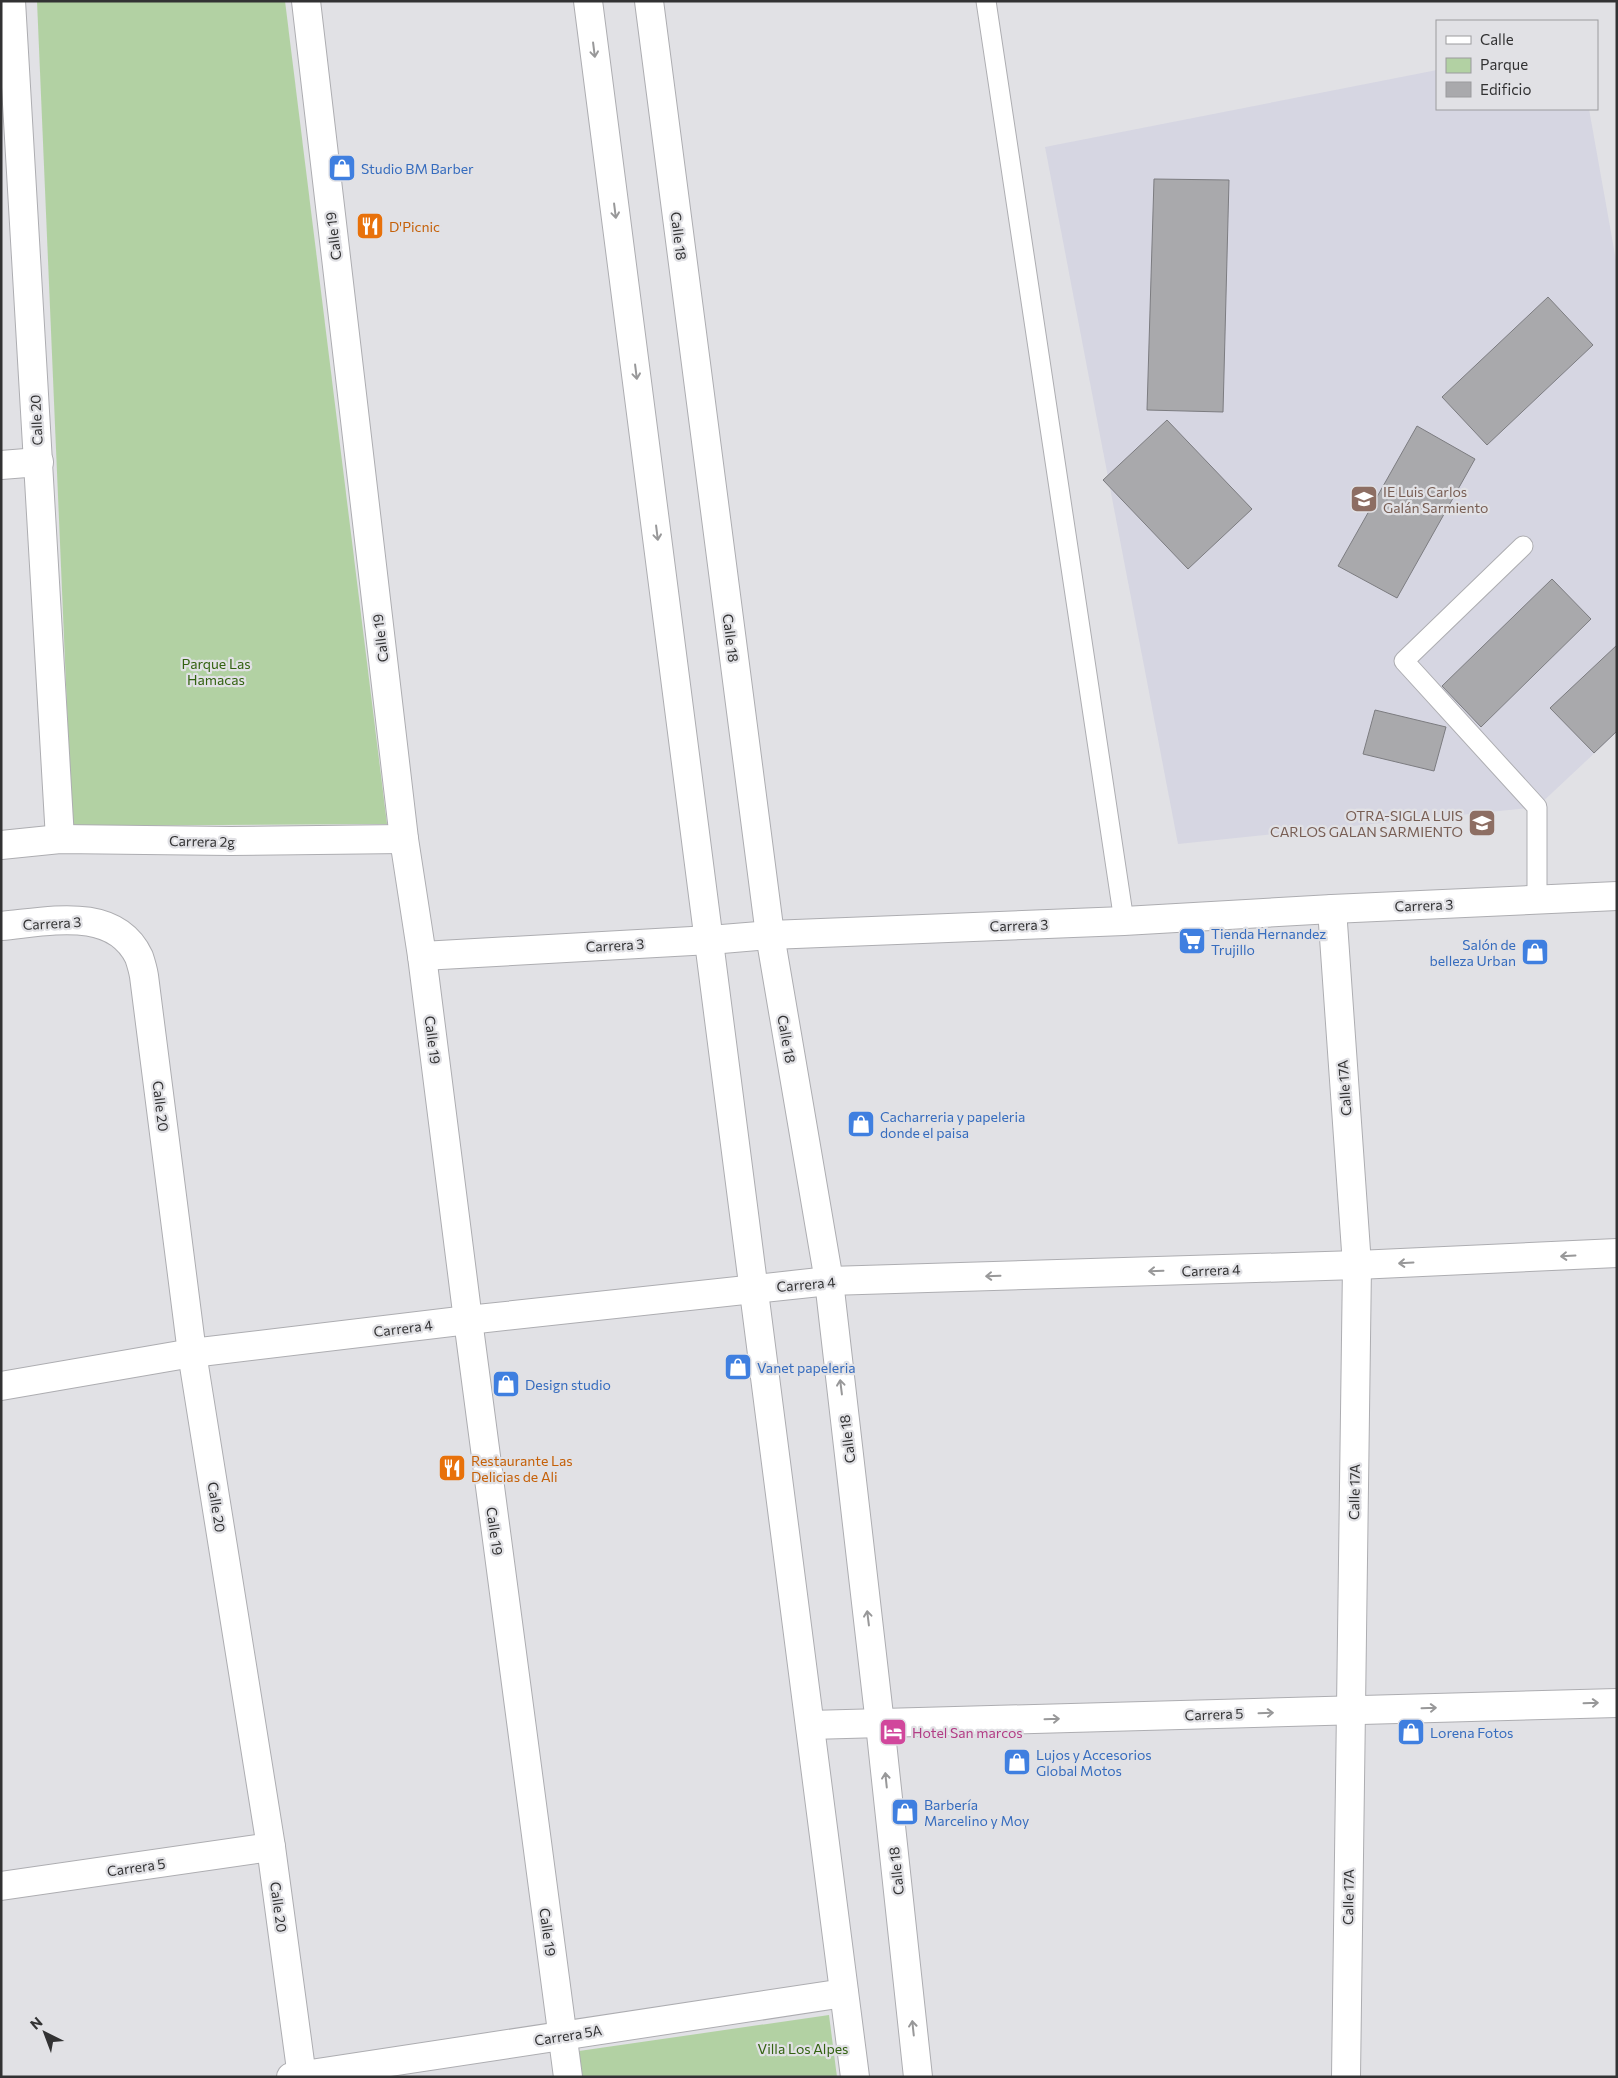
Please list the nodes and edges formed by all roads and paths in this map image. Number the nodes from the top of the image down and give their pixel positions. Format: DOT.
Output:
graph roads {
  1 [pos="11,1"];
  2 [pos="306,1"];
  3 [pos="588,1"];
  4 [pos="649,1"];
  5 [pos="986,1"];
  6 [pos="39,462"];
  7 [pos="1,465"];
  8 [pos="1523,546"];
  9 [pos="60,839"];
  10 [pos="404,839"];
  11 [pos="1,845"];
  12 [pos="1617,896"];
  13 [pos="1538,900"];
  14 [pos="1332,909"];
  15 [pos="1124,921"];
  16 [pos="1,926"];
  17 [pos="770,935"];
  18 [pos="126,940"];
  19 [pos="710,940"];
  20 [pos="422,956"];
  21 [pos="1617,1253"];
  22 [pos="1357,1265"];
  23 [pos="828,1281"];
  24 [pos="754,1289"];
  25 [pos="468,1320"];
  26 [pos="192,1353"];
  27 [pos="1,1386"];
  28 [pos="1617,1703"];
  29 [pos="1351,1710"];
  30 [pos="880,1724"];
  31 [pos="810,1725"];
  32 [pos="271,1847"];
  33 [pos="1,1886"];
  34 [pos="844,1993"];
  35 [pos="562,2036"];
  36 [pos="298,2076"];
  37 [pos="568,2077"];
  38 [pos="855,2077"];
  39 [pos="918,2077"];
  40 [pos="1346,2077"];
  1 -- 6 [label="street, Calle 20"];
  2 -- 10 [label="street, Calle 19"];
  3 -- 19 [label="street, one-way"];
  4 -- 17 [label="street, Calle 18"];
  5 -- 15 [label="lane"];
  6 -- 7 [label="street"];
  6 -- 9 [label="street, Calle 20"];
  8 -- 13 [label="lane"];
  9 -- 10 [label="street, Carrera 2g"];
  9 -- 11 [label="street, Carrera 2g"];
  10 -- 20 [label="street, Calle 19"];
  12 -- 13 [label="street, Carrera 3"];
  13 -- 14 [label="street, Carrera 3"];
  14 -- 15 [label="street, Carrera 3"];
  14 -- 22 [label="street, Calle 17A"];
  15 -- 17 [label="street, Carrera 3"];
  16 -- 18 [label="street, Carrera 3"];
  17 -- 19 [label="street, Carrera 3"];
  17 -- 23 [label="street, Calle 18"];
  18 -- 26 [label="street, Calle 20"];
  19 -- 20 [label="street, Carrera 3"];
  19 -- 24 [label="street"];
  20 -- 25 [label="street, Calle 19"];
  21 -- 22 [label="street, Carrera 4, one-way"];
  22 -- 23 [label="street, Carrera 4, one-way"];
  22 -- 29 [label="street, Calle 17A"];
  23 -- 24 [label="street, Carrera 4"];
  30 -- 23 [label="street, Calle 18, one-way"];
  24 -- 25 [label="street, Carrera 4"];
  24 -- 31 [label="street"];
  25 -- 26 [label="street, Carrera 4"];
  25 -- 35 [label="street, Calle 19"];
  26 -- 27 [label="street, Carrera 4"];
  26 -- 32 [label="street, Calle 20"];
  29 -- 28 [label="street, Carrera 5, one-way"];
  30 -- 29 [label="street, Carrera 5, one-way"];
  29 -- 40 [label="street, Calle 17A"];
  30 -- 31 [label="street, Carrera 5"];
  39 -- 30 [label="street, Calle 18, one-way"];
  31 -- 34 [label="street"];
  32 -- 33 [label="street, Carrera 5"];
  32 -- 36 [label="street, Calle 20"];
  34 -- 35 [label="street, Carrera 5A"];
  34 -- 38 [label="street"];
  35 -- 36 [label="street, Carrera 5A"];
  35 -- 37 [label="street, Calle 19"];
}
